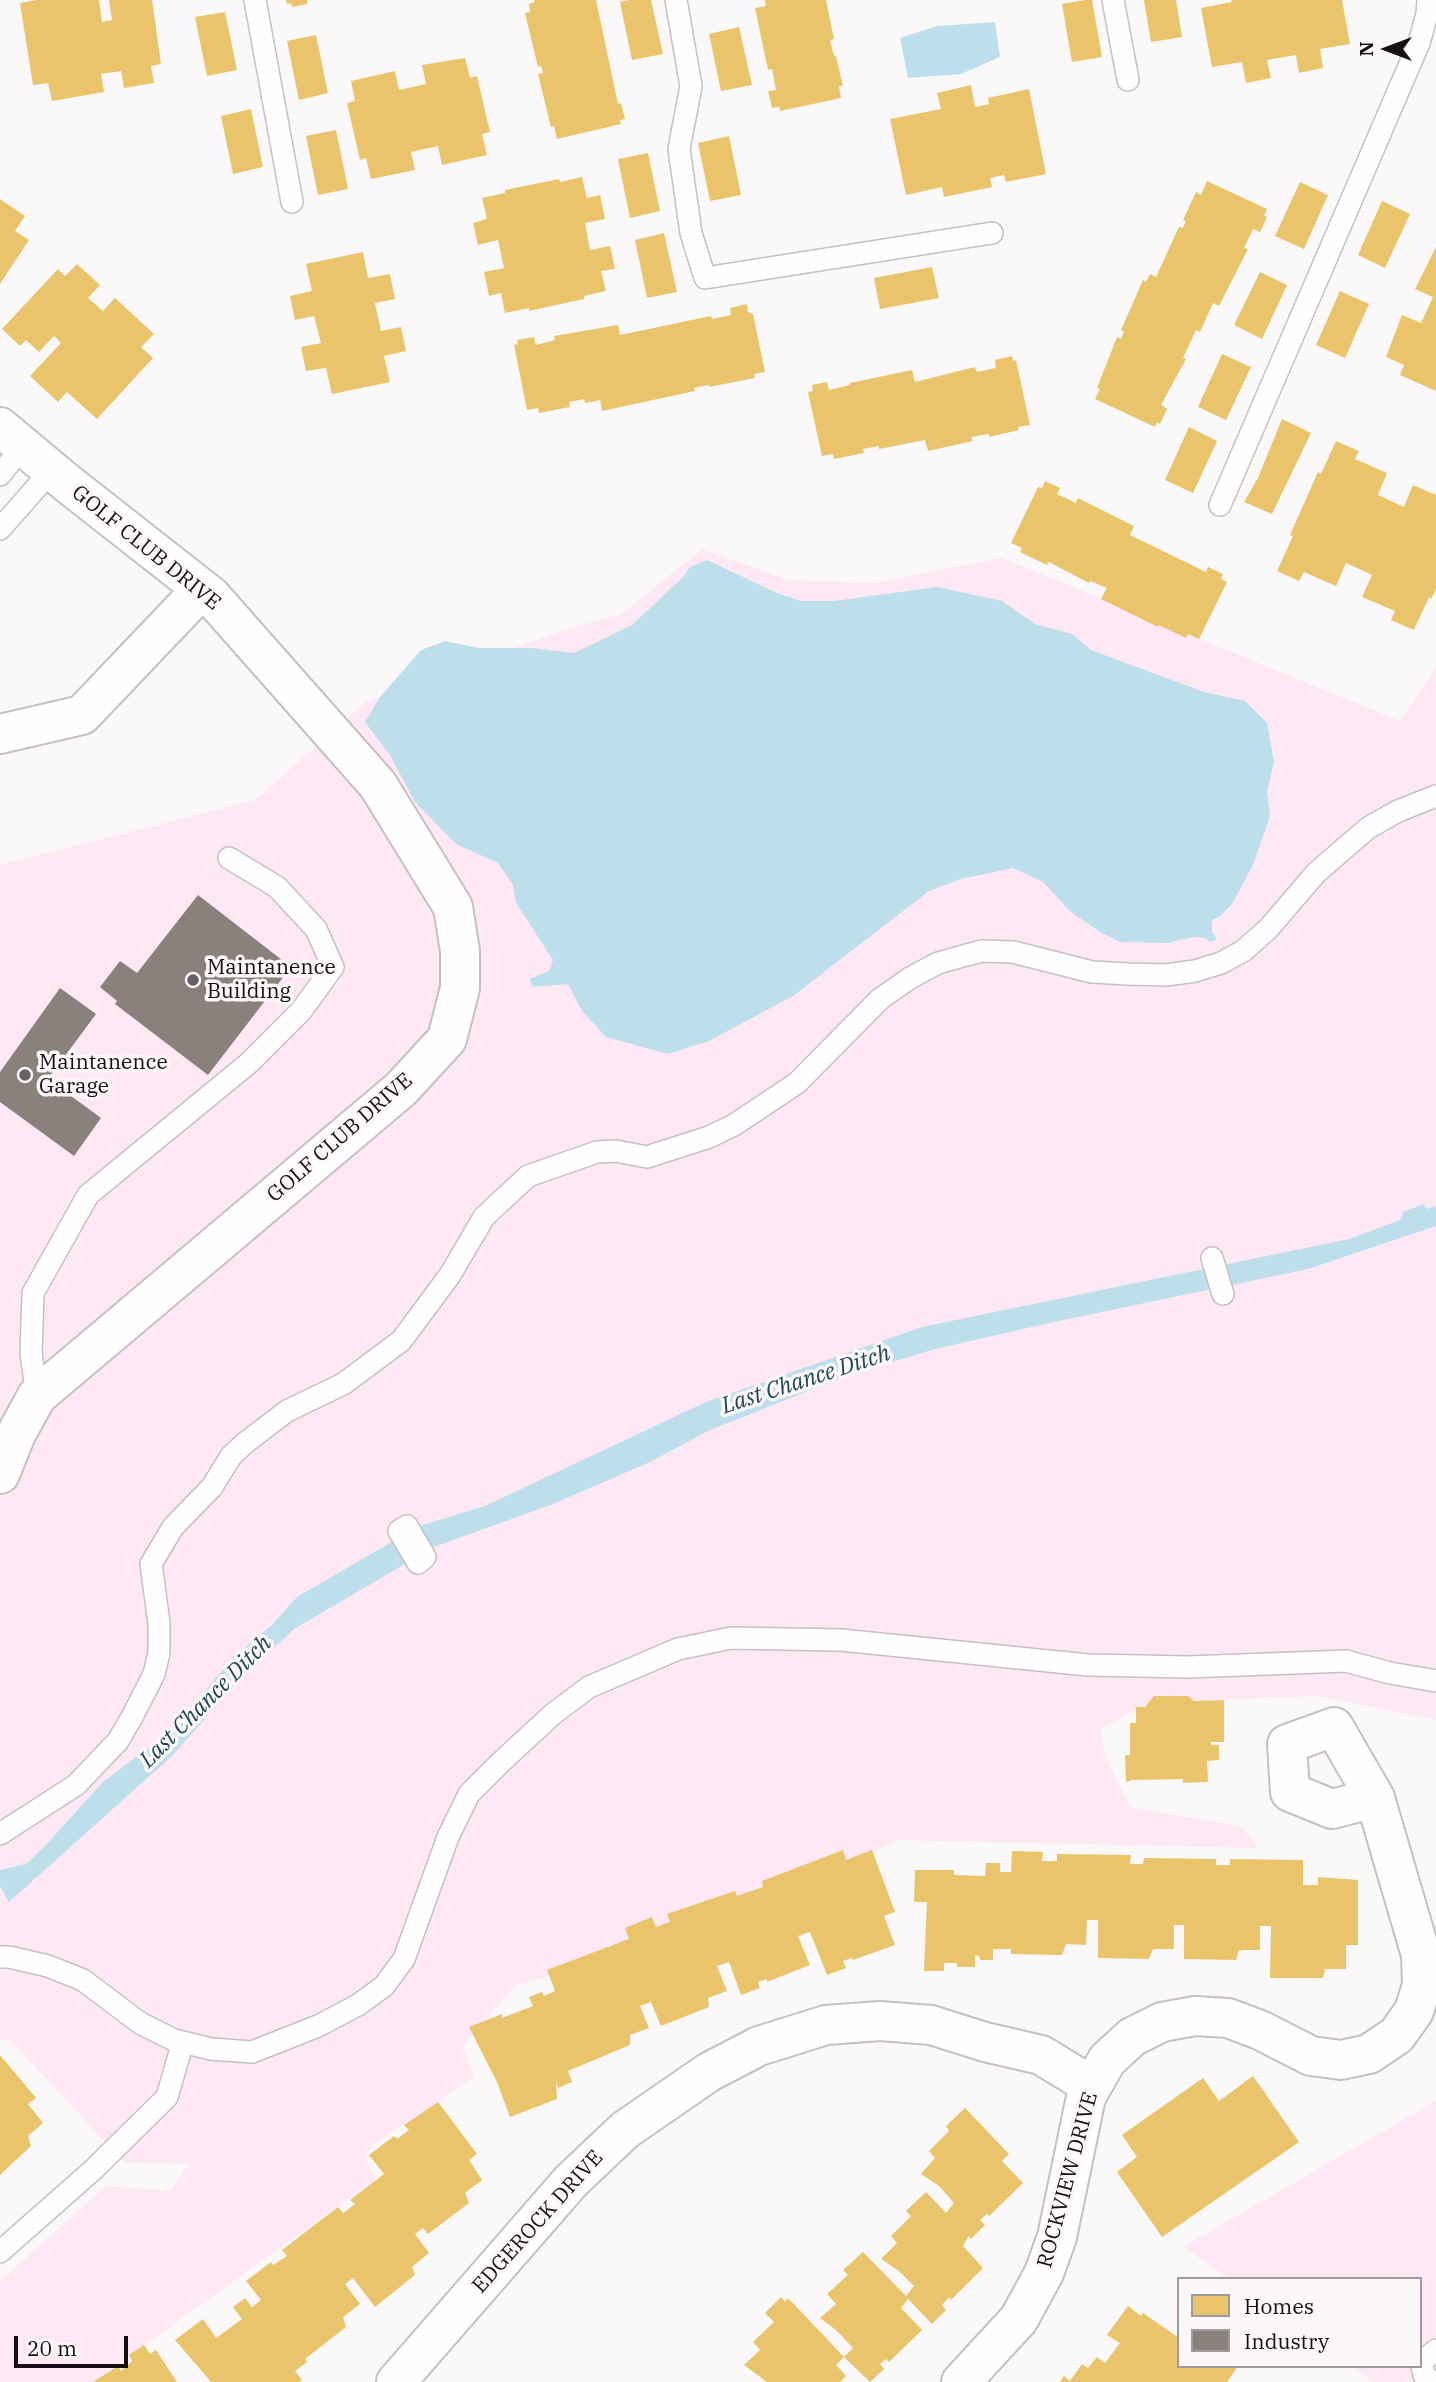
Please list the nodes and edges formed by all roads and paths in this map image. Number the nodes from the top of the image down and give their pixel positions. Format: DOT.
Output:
graph roads {
  1 [pos="255,0"];
  2 [pos="676,0"];
  3 [pos="1113,0"];
  4 [pos="1428,0"];
  5 [pos="1128,80"];
  6 [pos="292,202"];
  7 [pos="992,233"];
  8 [pos="19,454"];
  9 [pos="1220,505"];
  10 [pos="0,529"];
  11 [pos="202,589"];
  12 [pos="0,734"];
  13 [pos="1436,796"];
  14 [pos="229,858"];
  15 [pos="1212,1258"];
  16 [pos="1223,1294"];
  17 [pos="37,1396"];
  18 [pos="0,1474"];
  19 [pos="1436,1681"];
  20 [pos="1375,1798"];
  21 [pos="0,1834"];
  22 [pos="0,1957"];
  23 [pos="186,2043"];
  24 [pos="1091,2086"];
  25 [pos="0,2252"];
  26 [pos="1422,2366"];
  27 [pos="396,2382"];
  28 [pos="961,2382"];
  29 [pos="1433,2382"];
  1 -- 6 [label="lane"];
  2 -- 7 [label="lane"];
  3 -- 5 [label="lane"];
  4 -- 9 [label="lane"];
  8 -- 10 [label="lane"];
  8 -- 11 [label="street, GOLF CLUB DRIVE"];
  11 -- 12 [label="street"];
  11 -- 17 [label="street, GOLF CLUB DRIVE"];
  13 -- 21 [label="lane"];
  14 -- 17 [label="lane"];
  15 -- 16 [label="lane"];
  17 -- 18 [label="street, GOLF CLUB DRIVE"];
  19 -- 23 [label="lane"];
  20 -- 24 [label="street, ROCKVIEW DRIVE"];
  22 -- 23 [label="lane"];
  23 -- 25 [label="lane"];
  24 -- 27 [label="street, EDGEROCK DRIVE"];
  24 -- 28 [label="street, ROCKVIEW DRIVE"];
  26 -- 29 [label="lane"];
}
